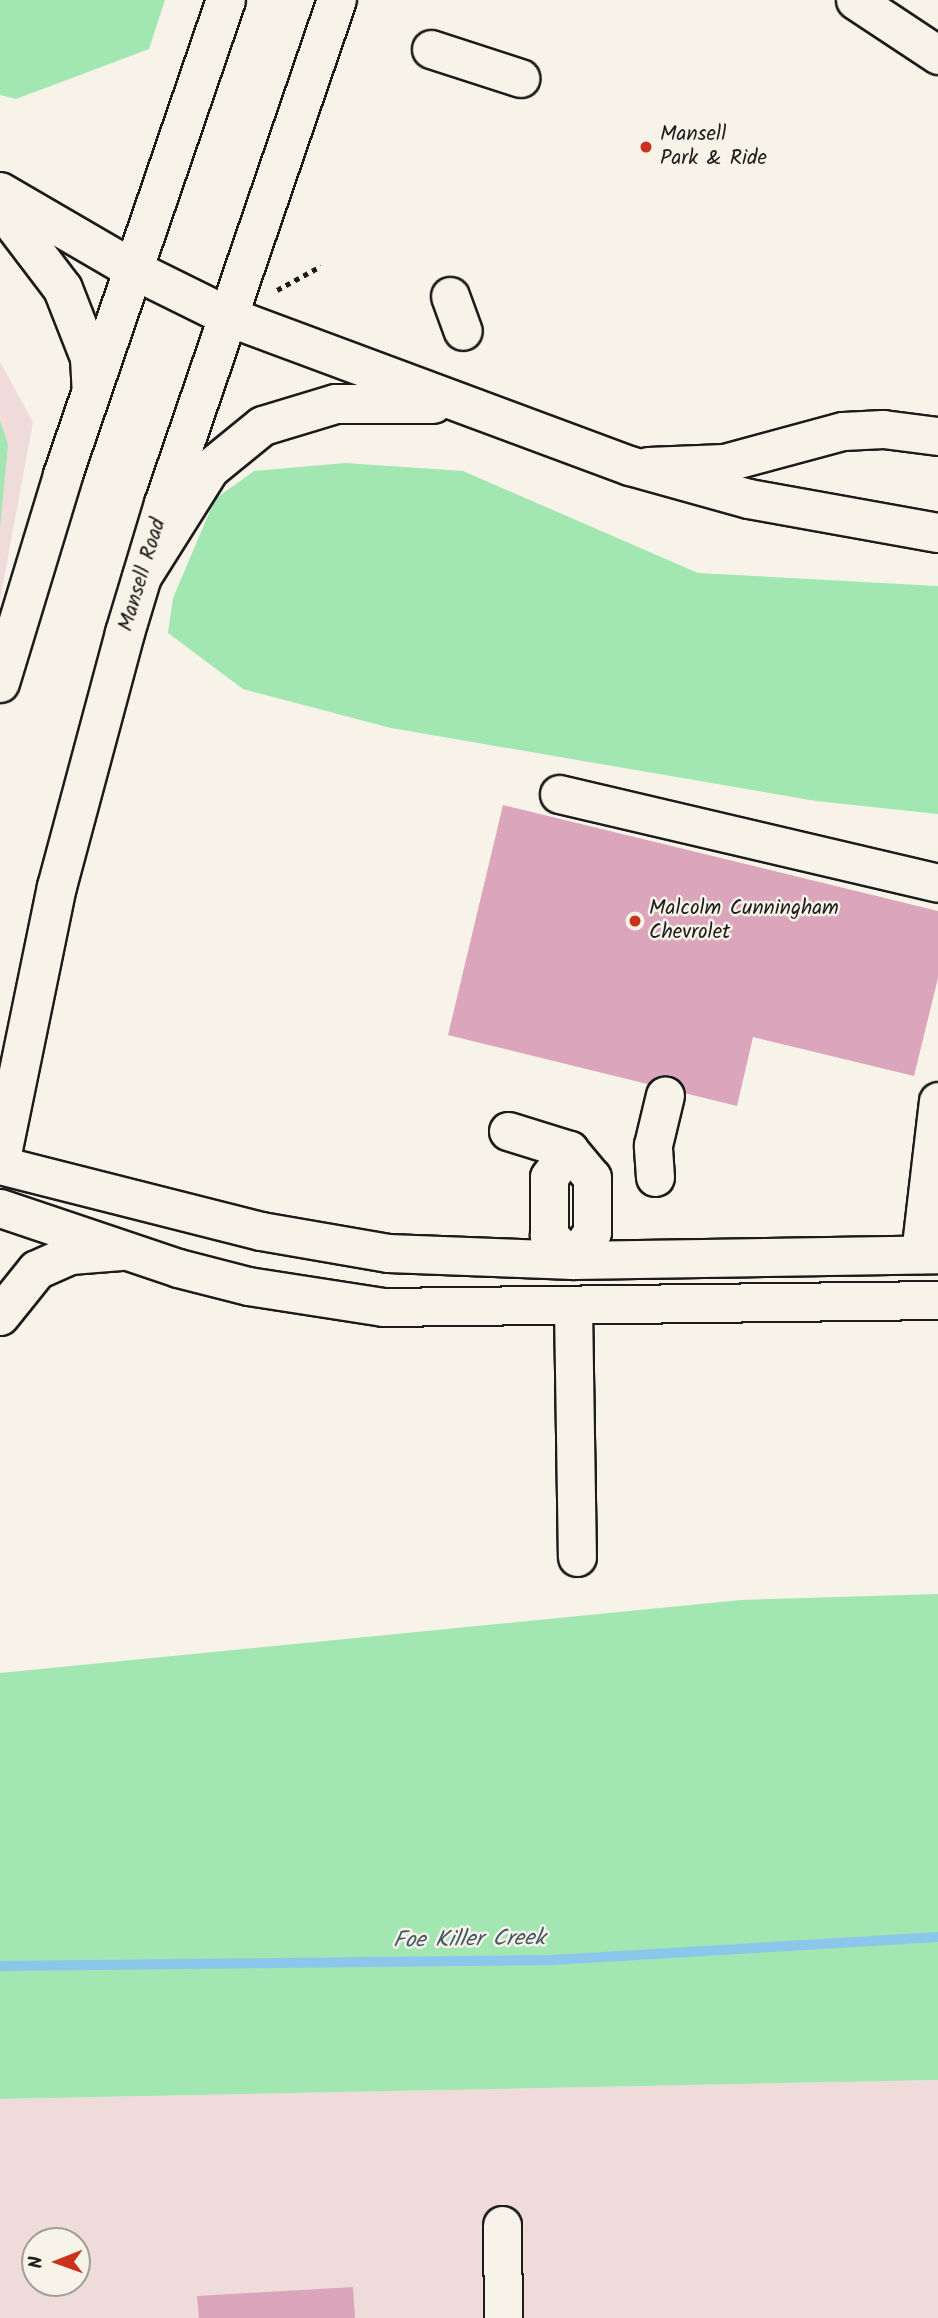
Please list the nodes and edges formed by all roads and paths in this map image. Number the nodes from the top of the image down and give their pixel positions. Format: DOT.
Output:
graph roads {
  1 [pos="226,0"];
  2 [pos="337,0"];
  3 [pos="855,0"];
  4 [pos="431,49"];
  5 [pos="938,55"];
  6 [pos="520,78"];
  7 [pos="0,192"];
  8 [pos="0,206"];
  9 [pos="321,266"];
  10 [pos="134,270"];
  11 [pos="276,291"];
  12 [pos="450,296"];
  13 [pos="229,317"];
  14 [pos="463,331"];
  15 [pos="92,391"];
  16 [pos="466,405"];
  17 [pos="938,436"];
  18 [pos="630,466"];
  19 [pos="938,533"];
  20 [pos="142,577"];
  21 [pos="0,683"];
  22 [pos="559,794"];
  23 [pos="938,883"];
  24 [pos="665,1095"];
  25 [pos="938,1101"];
  26 [pos="508,1131"];
  27 [pos="0,1164"];
  28 [pos="654,1177"];
  29 [pos="0,1208"];
  30 [pos="121,1251"];
  31 [pos="929,1254"];
  32 [pos="573,1260"];
  33 [pos="938,1300"];
  34 [pos="573,1307"];
  35 [pos="0,1316"];
  36 [pos="577,1557"];
  37 [pos="502,2225"];
  38 [pos="503,2318"];
  1 -- 10 [label="main road"];
  2 -- 13 [label="main road, Mansell Road"];
  3 -- 5 [label="street"];
  4 -- 6 [label="street"];
  7 -- 10 [label="main road"];
  8 -- 15 [label="main road"];
  9 -- 11 [label="path"];
  10 -- 13 [label="main road"];
  10 -- 15 [label="main road"];
  12 -- 14 [label="street"];
  13 -- 16 [label="main road"];
  13 -- 20 [label="main road, Mansell Road"];
  15 -- 21 [label="main road"];
  16 -- 18 [label="main road"];
  16 -- 20 [label="main road"];
  17 -- 18 [label="street"];
  18 -- 19 [label="main road"];
  20 -- 27 [label="main road, Mansell Road"];
  22 -- 23 [label="street"];
  24 -- 28 [label="street"];
  25 -- 31 [label="street"];
  26 -- 32 [label="street"];
  27 -- 32 [label="street"];
  29 -- 30 [label="street"];
  30 -- 34 [label="street"];
  30 -- 35 [label="main road"];
  31 -- 32 [label="street"];
  33 -- 34 [label="street"];
  34 -- 36 [label="street"];
  37 -- 38 [label="street"];
}
